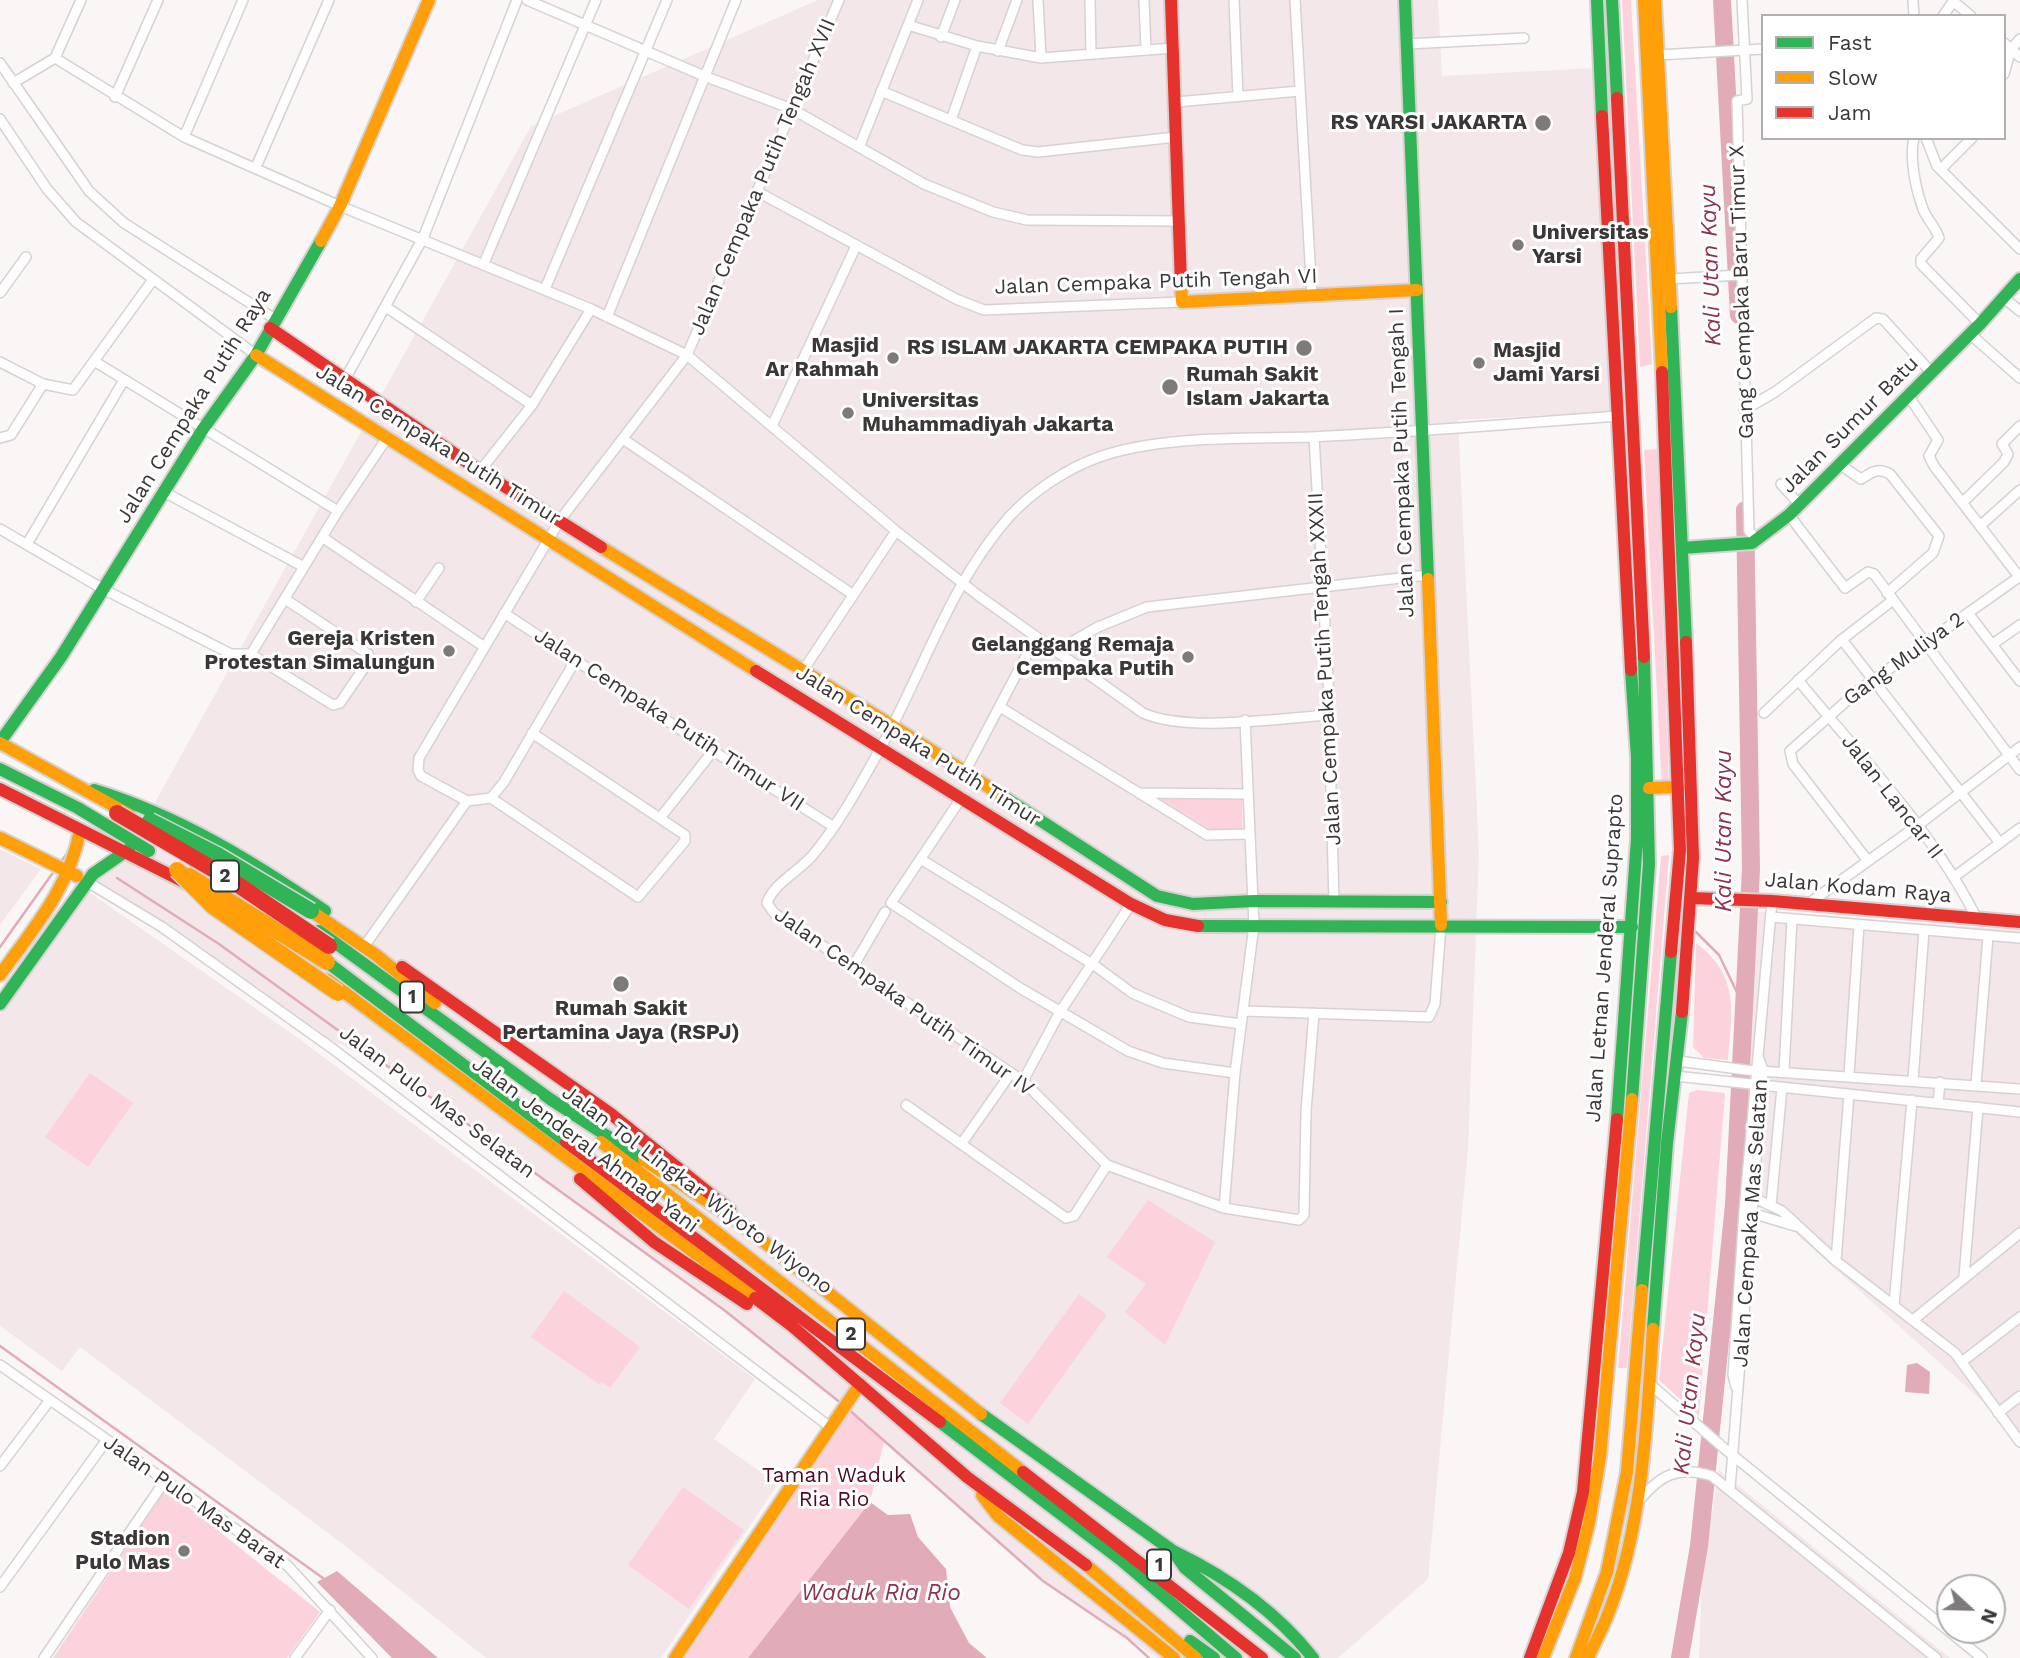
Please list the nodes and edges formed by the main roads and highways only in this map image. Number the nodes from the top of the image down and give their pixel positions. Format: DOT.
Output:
graph roads {
  1 [pos="429,0"];
  2 [pos="1171,0"];
  3 [pos="1405,0"];
  4 [pos="1597,0"];
  5 [pos="1612,0"];
  6 [pos="1644,0"];
  7 [pos="1655,0"];
  8 [pos="2020,279"];
  9 [pos="1627,281"];
  10 [pos="1417,290"];
  11 [pos="1613,299"];
  12 [pos="271,326"];
  13 [pos="1659,332"];
  14 [pos="1671,345"];
  15 [pos="257,353"];
  16 [pos="1682,548"];
  17 [pos="1626,574"];
  18 [pos="1642,593"];
  19 [pos="1685,607"];
  20 [pos="1673,625"];
  21 [pos="0,742"];
  22 [pos="0,754"];
  23 [pos="0,769"];
  24 [pos="78,786"];
  25 [pos="1679,787"];
  26 [pos="1649,788"];
  27 [pos="0,789"];
  28 [pos="117,813"];
  29 [pos="80,830"];
  30 [pos="0,838"];
  31 [pos="129,849"];
  32 [pos="74,863"];
  33 [pos="177,870"];
  34 [pos="231,872"];
  35 [pos="89,877"];
  36 [pos="1691,898"];
  37 [pos="216,900"];
  38 [pos="283,906"];
  39 [pos="1441,914"];
  40 [pos="2020,922"];
  41 [pos="1632,927"];
  42 [pos="265,933"];
  43 [pos="1673,934"];
  44 [pos="1685,946"];
  45 [pos="0,975"];
  46 [pos="0,1004"];
  47 [pos="1633,1083"];
  48 [pos="1618,1102"];
  49 [pos="735,1216"];
  50 [pos="803,1338"];
  51 [pos="857,1387"];
  52 [pos="1052,1467"];
  53 [pos="967,1477"];
  54 [pos="1173,1551"];
  55 [pos="1112,1584"];
  56 [pos="675,1658"];
  57 [pos="1174,1658"];
  58 [pos="1196,1658"];
  59 [pos="1214,1658"];
  60 [pos="1236,1658"];
  61 [pos="1262,1658"];
  62 [pos="1275,1658"];
  63 [pos="1295,1658"];
  64 [pos="1313,1658"];
  65 [pos="1530,1658"];
  66 [pos="1544,1658"];
  67 [pos="1576,1658"];
  68 [pos="1588,1658"];
  1 -- 12 [label="main road, Jalan Cempaka Putih Raya"];
  2 -- 10 [label="main road, Jalan Cempaka Putih Tengah VI"];
  3 -- 10 [label="main road, Jalan Cempaka Putih Tengah I"];
  4 -- 11 [label="main road, Jalan Letnan Jenderal Suprapto"];
  5 -- 9 [label="main road, Jalan Letnan Jenderal Suprapto"];
  6 -- 13 [label="main road"];
  7 -- 14 [label="main road"];
  8 -- 16 [label="main road, Jalan Sumur Batu"];
  9 -- 11 [label="main road"];
  9 -- 18 [label="main road, Jalan Letnan Jenderal Suprapto"];
  10 -- 39 [label="main road, Jalan Cempaka Putih Tengah I"];
  11 -- 17 [label="main road, Jalan Letnan Jenderal Suprapto"];
  12 -- 15 [label="main road, Jalan Cempaka Putih Raya"];
  12 -- 39 [label="main road"];
  13 -- 14 [label="main road"];
  13 -- 20 [label="main road"];
  14 -- 16 [label="main road"];
  15 -- 21 [label="main road, Jalan Cempaka Putih Raya"];
  15 -- 39 [label="main road, Jalan Cempaka Putih Timur"];
  16 -- 19 [label="main road"];
  17 -- 18 [label="main road"];
  17 -- 41 [label="main road, Jalan Letnan Jenderal Suprapto"];
  18 -- 26 [label="main road, Jalan Letnan Jenderal Suprapto"];
  19 -- 20 [label="main road"];
  19 -- 36 [label="main road"];
  20 -- 25 [label="main road"];
  21 -- 24 [label="main road, Jalan Jenderal Ahmad Yani / 1"];
  22 -- 28 [label="main road, 2"];
  23 -- 33 [label="main road, 2"];
  24 -- 34 [label="main road, Jalan Jenderal Ahmad Yani / 1"];
  24 -- 49 [label="main road, Jalan Jenderal Ahmad Yani / 1"];
  25 -- 26 [label="main road"];
  25 -- 43 [label="main road"];
  26 -- 47 [label="main road, Jalan Letnan Jenderal Suprapto"];
  27 -- 29 [label="main road, Jalan Jenderal Ahmad Yani / 1"];
  28 -- 49 [label="main road, bridge"];
  28 -- 61 [label="main road, Jalan Tol Lingkar Wiyoto Wiyono / 2, bridge"];
  29 -- 31 [label="main road, Jalan Jenderal Ahmad Yani / 1"];
  29 -- 32 [label="main road"];
  30 -- 32 [label="main road, Jalan Pulo Mas Selatan"];
  31 -- 35 [label="main road"];
  31 -- 37 [label="main road, Jalan Jenderal Ahmad Yani / 1"];
  32 -- 35 [label="main road, Jalan Pulo Mas Selatan"];
  32 -- 45 [label="main road"];
  33 -- 50 [label="main road, bridge"];
  33 -- 60 [label="main road, Jalan Tol Lingkar Wiyoto Wiyono / 2, bridge"];
  34 -- 37 [label="main road"];
  34 -- 38 [label="main road, Jalan Jenderal Ahmad Yani / 1"];
  35 -- 46 [label="main road"];
  36 -- 40 [label="main road, Jalan Kodam Raya"];
  36 -- 44 [label="main road"];
  37 -- 42 [label="main road, Jalan Jenderal Ahmad Yani / 1"];
  38 -- 42 [label="main road"];
  38 -- 49 [label="main road, Jalan Jenderal Ahmad Yani / 1"];
  39 -- 41 [label="main road, Jalan Cempaka Putih Timur"];
  41 -- 48 [label="main road, Jalan Letnan Jenderal Suprapto"];
  42 -- 50 [label="main road, Jalan Jenderal Ahmad Yani / 1"];
  43 -- 44 [label="main road"];
  43 -- 67 [label="main road"];
  44 -- 68 [label="main road"];
  47 -- 48 [label="main road"];
  47 -- 66 [label="main road, Jalan Letnan Jenderal Suprapto"];
  48 -- 65 [label="main road, Jalan Letnan Jenderal Suprapto"];
  49 -- 52 [label="main road, Jalan Jenderal Ahmad Yani / 1"];
  50 -- 51 [label="main road, Jalan Jenderal Ahmad Yani / 1"];
  51 -- 53 [label="main road, Jalan Jenderal Ahmad Yani / 1"];
  51 -- 56 [label="main road"];
  52 -- 54 [label="main road, Jalan Jenderal Ahmad Yani / 1"];
  52 -- 62 [label="main road, Jalan Jenderal Ahmad Yani / 1"];
  53 -- 55 [label="main road, Jalan Jenderal Ahmad Yani / 1"];
  53 -- 57 [label="main road"];
  54 -- 63 [label="main road, Jalan Jenderal Ahmad Yani / 1"];
  54 -- 64 [label="main road"];
  55 -- 58 [label="main road, Jalan Jenderal Ahmad Yani / 1"];
  55 -- 59 [label="main road, Jalan Jenderal Ahmad Yani / 1"];
}
